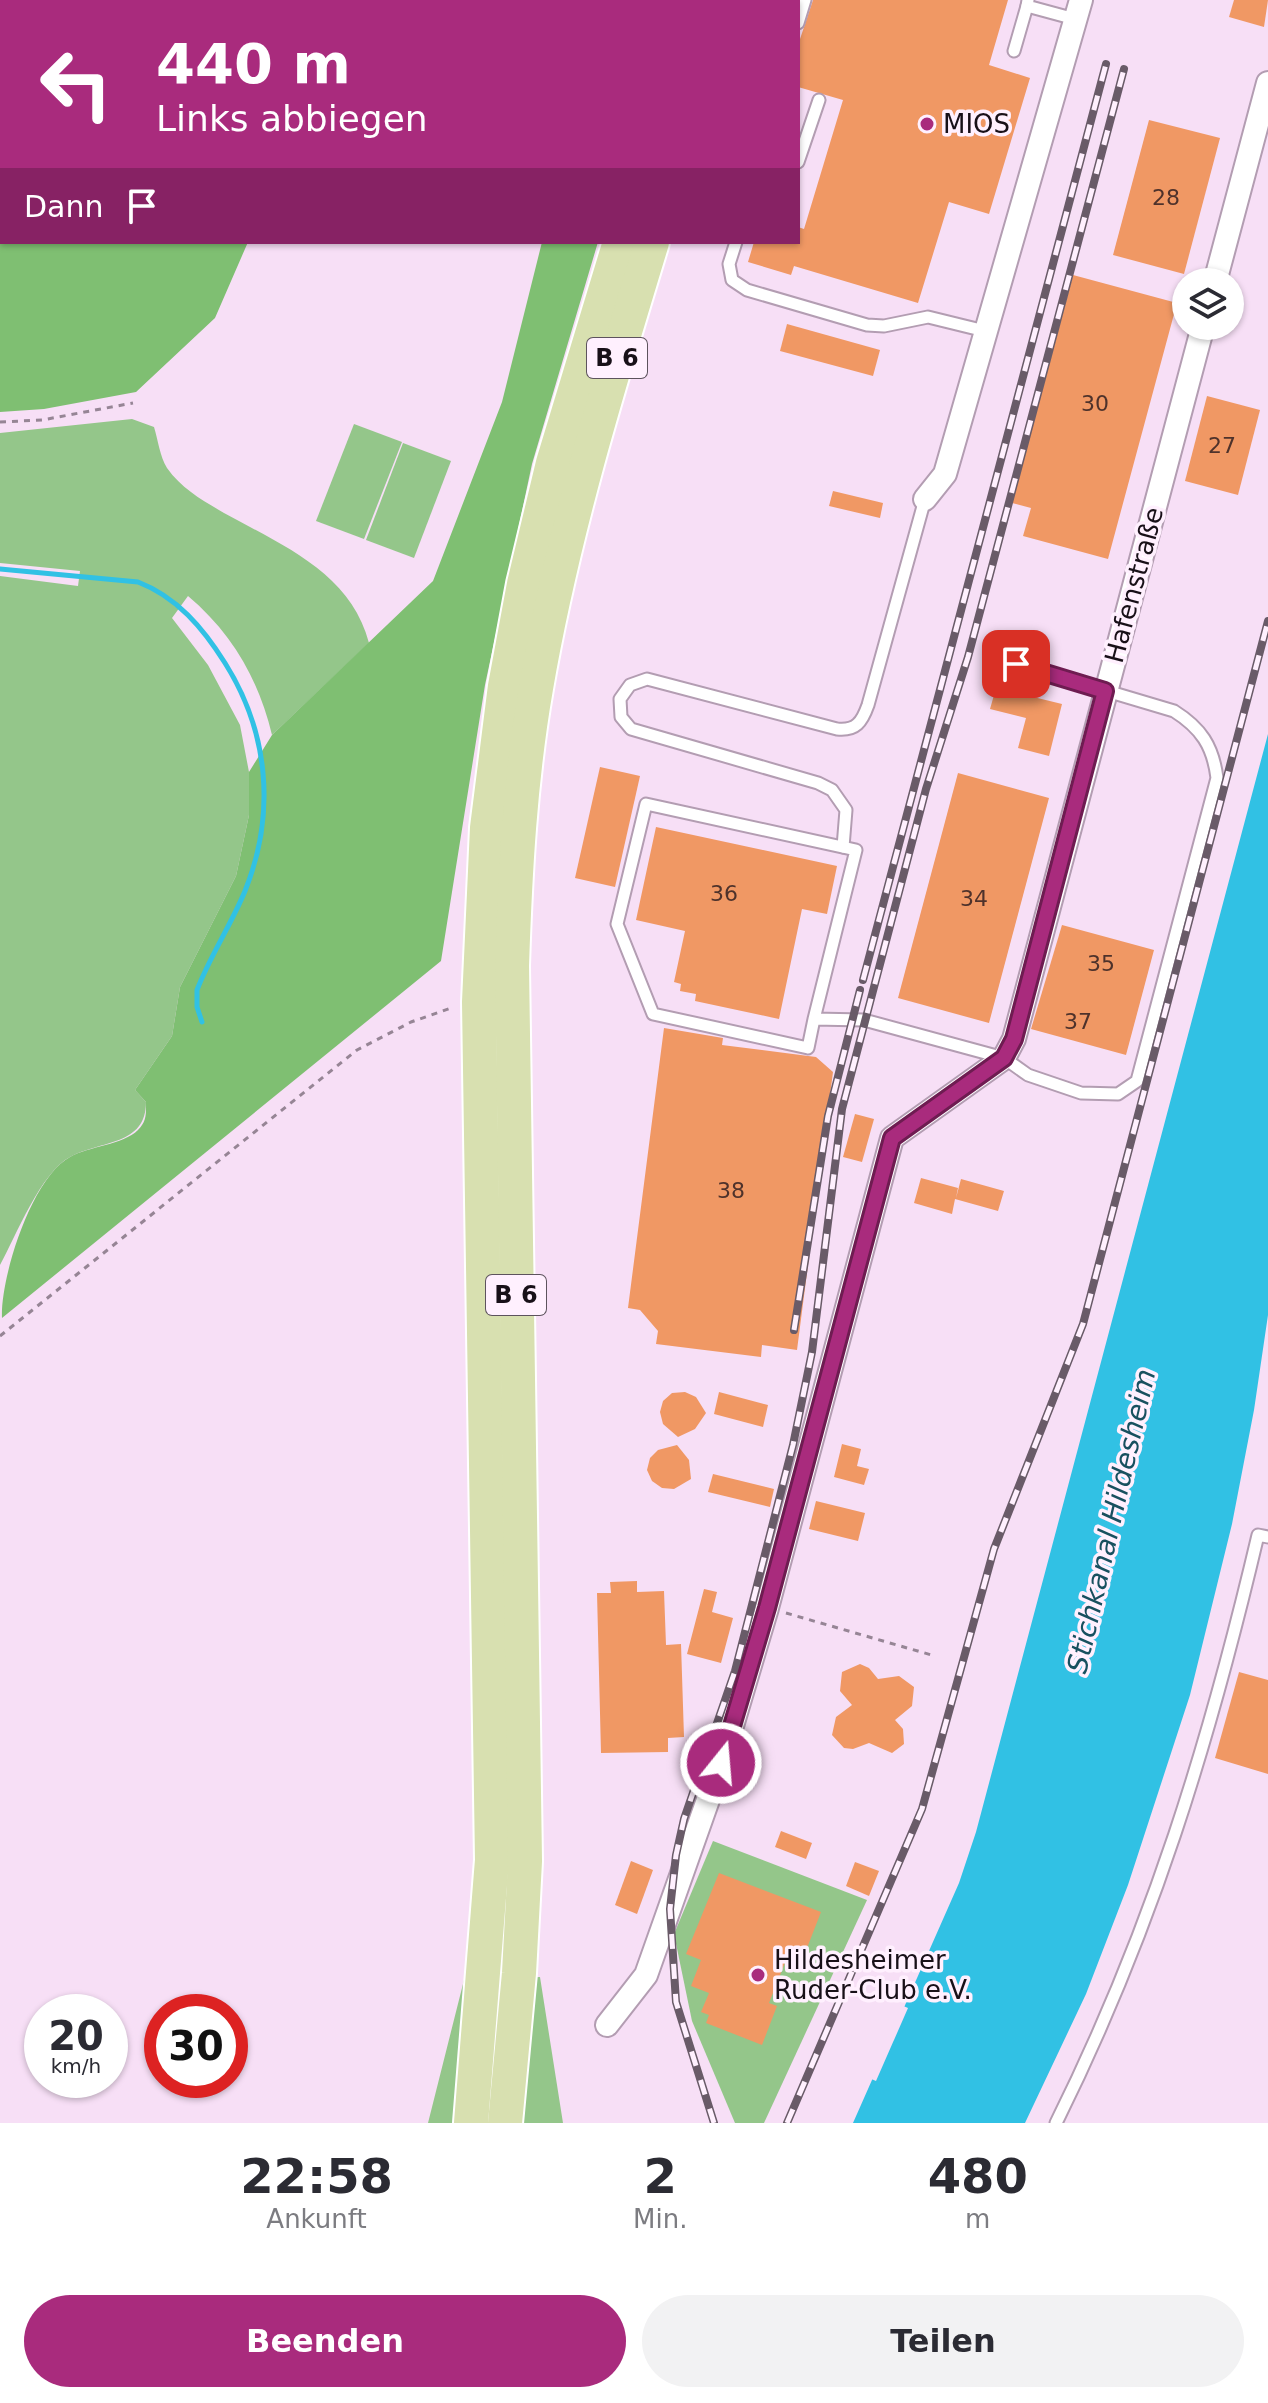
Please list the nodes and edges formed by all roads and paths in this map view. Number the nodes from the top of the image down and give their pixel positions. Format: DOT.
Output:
graph roads {
  1 [pos="1028,3"];
  2 [pos="1078,10"];
  3 [pos="1014,51"];
  4 [pos="1268,83"];
  5 [pos="819,100"];
  6 [pos="800,156"];
  7 [pos="619,244"];
  8 [pos="651,244"];
  9 [pos="735,244"];
  10 [pos="1219,268"];
  11 [pos="985,331"];
  12 [pos="1199,340"];
  13 [pos="133,403"];
  14 [pos="0,422"];
  15 [pos="925,499"];
  16 [pos="1016,664"];
  17 [pos="1105,691"];
  18 [pos="843,847"];
  19 [pos="479,1002"];
  20 [pos="814,1019"];
  21 [pos="1004,1058"];
  22 [pos="0,1336"];
  23 [pos="1268,1537"];
  24 [pos="767,1608"];
  25 [pos="935,1656"];
  26 [pos="607,2025"];
  27 [pos="471,2123"];
  28 [pos="505,2123"];
  29 [pos="1056,2123"];
  1 -- 2 [label="lane"];
  1 -- 3 [label="lane"];
  2 -- 11 [label="street"];
  4 -- 10 [label="street"];
  5 -- 6 [label="lane"];
  7 -- 19 [label="main road, B 6"];
  8 -- 28 [label="main road, B 6"];
  9 -- 11 [label="lane"];
  11 -- 15 [label="street"];
  12 -- 17 [label="street, Hafenstraße"];
  13 -- 14 [label="path"];
  15 -- 18 [label="lane"];
  16 -- 17 [label="lane"];
  17 -- 21 [label="street, Hafenstraße"];
  17 -- 21 [label="lane"];
  18 -- 20 [label="lane"];
  18 -- 20 [label="lane"];
  19 -- 22 [label="path"];
  19 -- 27 [label="main road, B 6"];
  20 -- 21 [label="lane"];
  21 -- 24 [label="street"];
  23 -- 29 [label="lane"];
  24 -- 25 [label="path"];
  24 -- 26 [label="street"];
}
